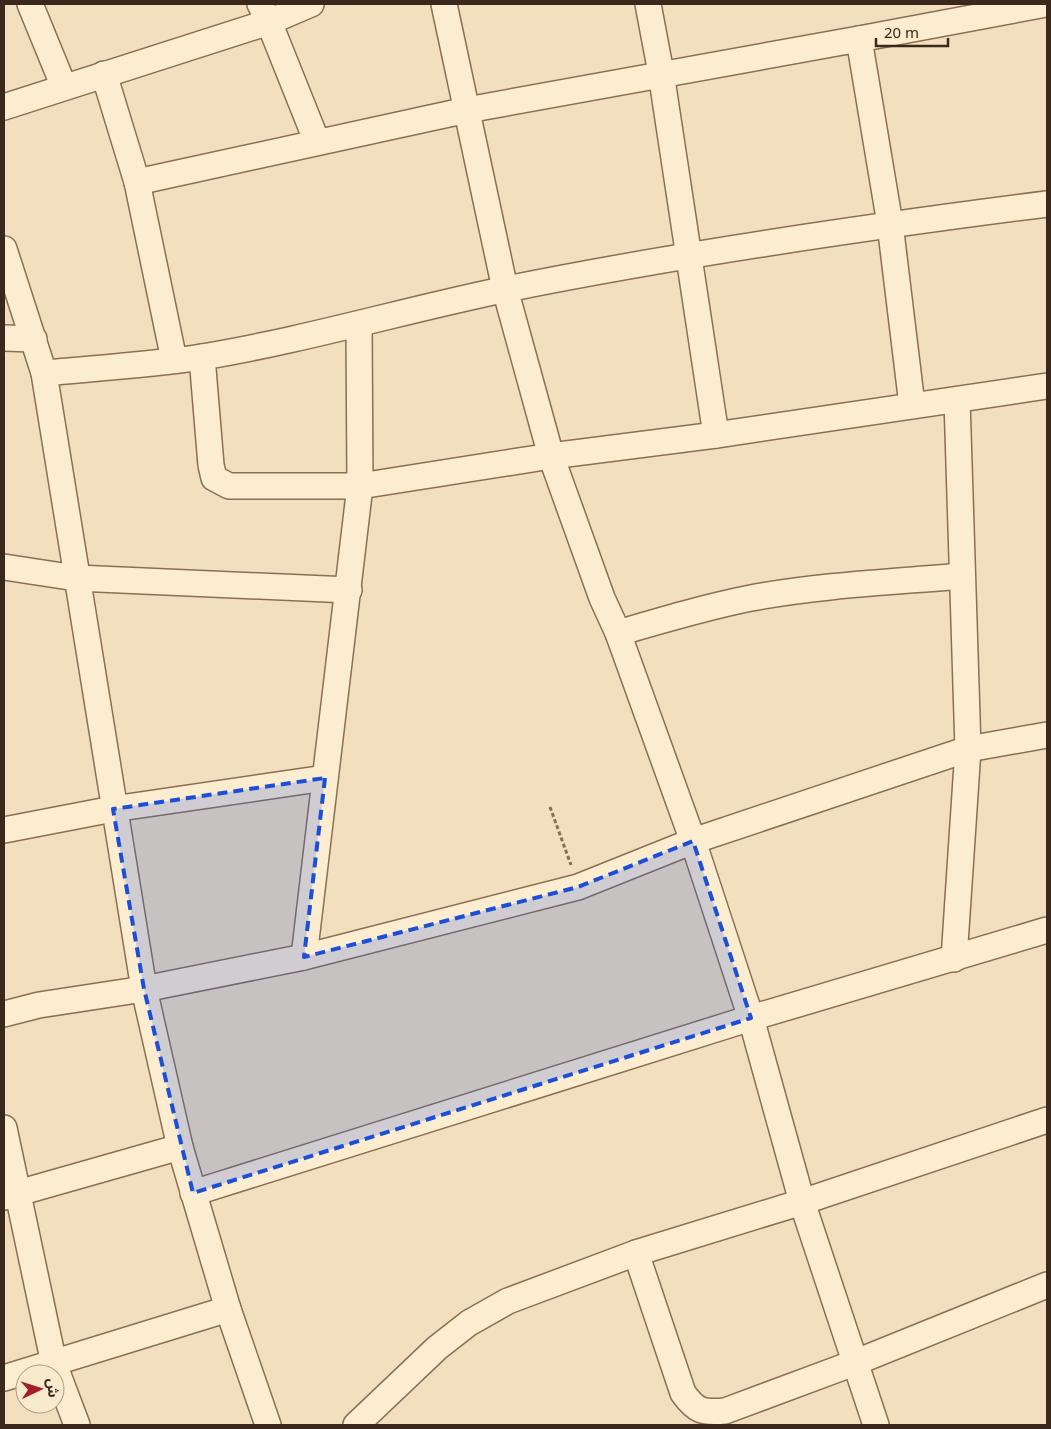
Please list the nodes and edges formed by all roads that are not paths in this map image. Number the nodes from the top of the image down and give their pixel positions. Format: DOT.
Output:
graph roads {
  1 [pos="30,4"];
  2 [pos="311,4"];
  3 [pos="444,4"];
  4 [pos="648,4"];
  5 [pos="1046,4"];
  6 [pos="264,13"];
  7 [pos="859,39"];
  8 [pos="661,73"];
  9 [pos="104,74"];
  10 [pos="64,87"];
  11 [pos="4,107"];
  12 [pos="467,110"];
  13 [pos="317,142"];
  14 [pos="137,182"];
  15 [pos="1047,204"];
  16 [pos="890,224"];
  17 [pos="4,250"];
  18 [pos="689,255"];
  19 [pos="505,290"];
  20 [pos="359,325"];
  21 [pos="4,338"];
  22 [pos="34,339"];
  23 [pos="202,357"];
  24 [pos="174,360"];
  25 [pos="44,373"];
  26 [pos="1047,386"];
  27 [pos="957,400"];
  28 [pos="912,405"];
  29 [pos="716,435"];
  30 [pos="551,456"];
  31 [pos="360,486"];
  32 [pos="4,567"];
  33 [pos="962,576"];
  34 [pos="76,578"];
  35 [pos="349,590"];
  36 [pos="618,633"];
  37 [pos="1047,734"];
  38 [pos="968,749"];
  39 [pos="325,778"];
  40 [pos="113,809"];
  41 [pos="4,830"];
  42 [pos="693,841"];
  43 [pos="1047,930"];
  44 [pos="304,957"];
  45 [pos="954,959"];
  46 [pos="144,989"];
  47 [pos="4,1014"];
  48 [pos="751,1018"];
  49 [pos="1047,1120"];
  50 [pos="4,1128"];
  51 [pos="180,1147"];
  52 [pos="193,1193"];
  53 [pos="11,1195"];
  54 [pos="802,1202"];
  55 [pos="636,1253"];
  56 [pos="1047,1286"];
  57 [pos="228,1309"];
  58 [pos="854,1363"];
  59 [pos="54,1364"];
  60 [pos="65,1393"];
  61 [pos="77,1425"];
  62 [pos="268,1425"];
  63 [pos="356,1425"];
  64 [pos="876,1425"];
  1 -- 10 [label="street"];
  2 -- 6 [label="street"];
  3 -- 12 [label="street"];
  4 -- 8 [label="street"];
  5 -- 7 [label="street"];
  6 -- 9 [label="street"];
  6 -- 13 [label="street"];
  7 -- 8 [label="street"];
  7 -- 16 [label="street"];
  8 -- 12 [label="street"];
  8 -- 18 [label="street"];
  9 -- 10 [label="street"];
  9 -- 14 [label="street"];
  10 -- 11 [label="street"];
  12 -- 13 [label="street"];
  12 -- 19 [label="street"];
  13 -- 14 [label="street"];
  14 -- 24 [label="street"];
  15 -- 16 [label="street"];
  16 -- 18 [label="street"];
  16 -- 28 [label="street"];
  17 -- 22 [label="street"];
  18 -- 19 [label="street"];
  18 -- 29 [label="street"];
  19 -- 20 [label="street"];
  19 -- 30 [label="street"];
  20 -- 23 [label="street"];
  20 -- 31 [label="street"];
  21 -- 22 [label="street"];
  22 -- 25 [label="street"];
  23 -- 24 [label="street"];
  23 -- 31 [label="street"];
  24 -- 25 [label="street"];
  25 -- 34 [label="street"];
  26 -- 27 [label="street"];
  27 -- 28 [label="street"];
  27 -- 33 [label="street"];
  28 -- 29 [label="street"];
  29 -- 30 [label="street"];
  30 -- 31 [label="street"];
  30 -- 36 [label="street"];
  31 -- 35 [label="street"];
  32 -- 34 [label="street"];
  33 -- 36 [label="street"];
  33 -- 38 [label="street"];
  34 -- 35 [label="street"];
  34 -- 40 [label="street"];
  35 -- 39 [label="street"];
  36 -- 42 [label="street"];
  37 -- 38 [label="street"];
  38 -- 42 [label="street"];
  38 -- 45 [label="street"];
  39 -- 40 [label="street"];
  39 -- 44 [label="street"];
  40 -- 41 [label="street"];
  40 -- 46 [label="street"];
  42 -- 44 [label="street"];
  42 -- 48 [label="street"];
  43 -- 45 [label="street"];
  44 -- 46 [label="street"];
  45 -- 48 [label="street"];
  46 -- 47 [label="street"];
  46 -- 51 [label="street"];
  48 -- 52 [label="street"];
  48 -- 54 [label="street"];
  49 -- 54 [label="street"];
  50 -- 53 [label="street"];
  51 -- 52 [label="street"];
  51 -- 53 [label="street"];
  52 -- 57 [label="street"];
  53 -- 59 [label="street"];
  54 -- 55 [label="street"];
  54 -- 58 [label="street"];
  55 -- 58 [label="street"];
  55 -- 63 [label="street"];
  56 -- 58 [label="street"];
  57 -- 59 [label="street"];
  57 -- 62 [label="street"];
  58 -- 64 [label="street"];
  60 -- 61 [label="street"];
}
